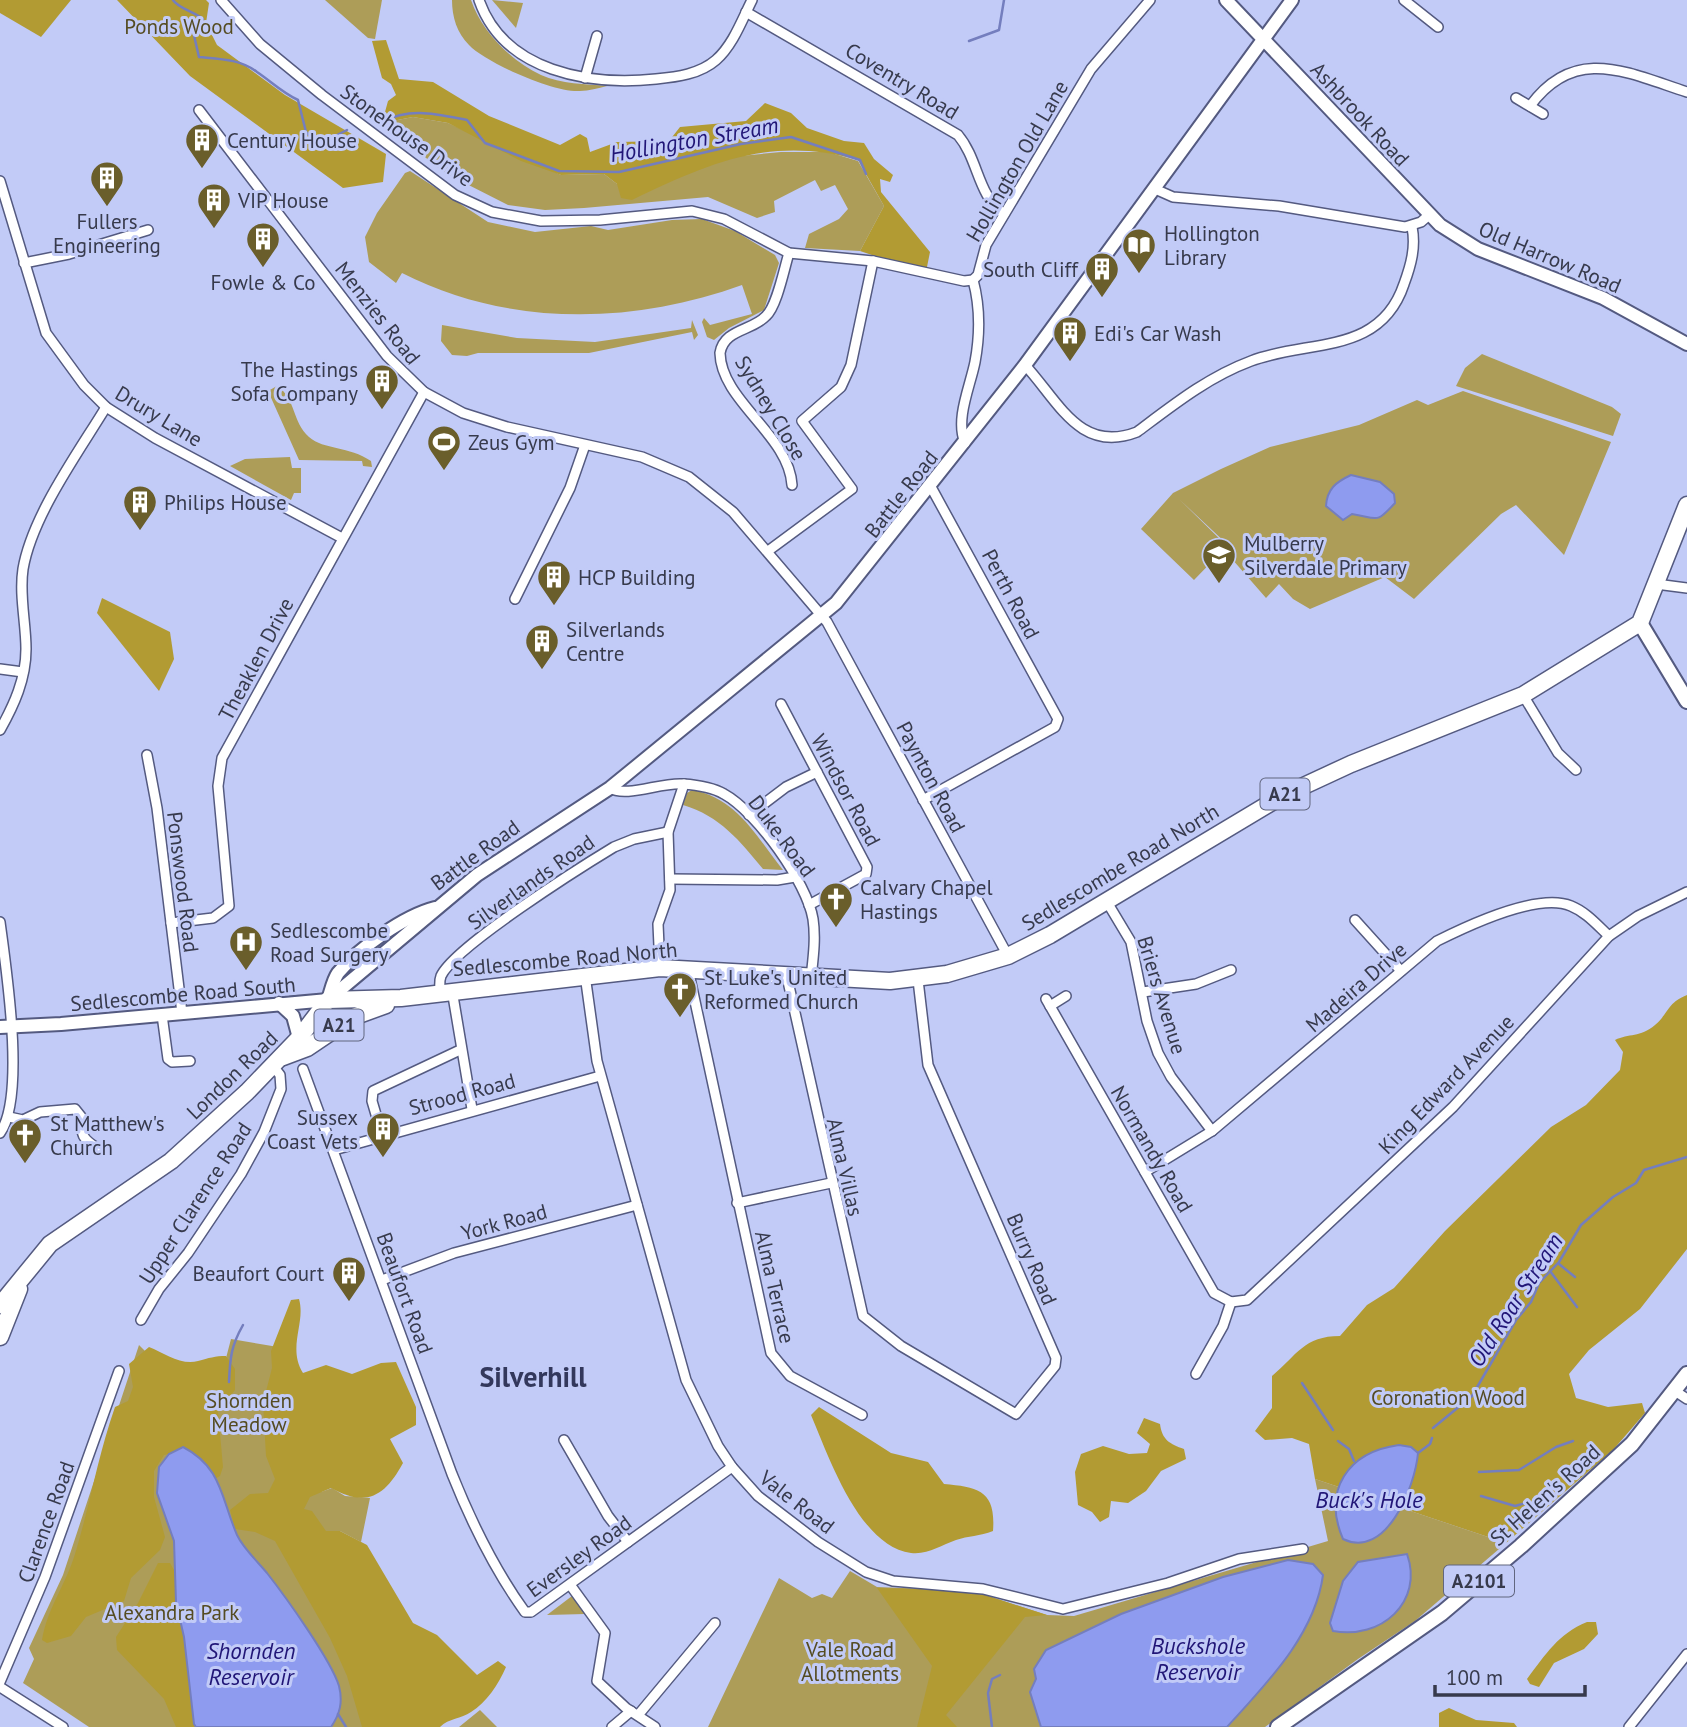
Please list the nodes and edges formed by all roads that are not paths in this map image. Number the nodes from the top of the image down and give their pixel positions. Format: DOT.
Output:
graph roads {
  1 [pos="221,0"];
  2 [pos="479,0"];
  3 [pos="752,0"];
  4 [pos="1150,0"];
  5 [pos="1226,0"];
  6 [pos="1292,0"];
  7 [pos="1404,0"];
  8 [pos="746,12"];
  9 [pos="1438,27"];
  10 [pos="597,36"];
  11 [pos="1263,39"];
  12 [pos="585,78"];
  13 [pos="1687,92"];
  14 [pos="1516,98"];
  15 [pos="1530,106"];
  16 [pos="199,110"];
  17 [pos="1543,114"];
  18 [pos="0,181"];
  19 [pos="1155,189"];
  20 [pos="1004,214"];
  21 [pos="1429,215"];
  22 [pos="1412,227"];
  23 [pos="148,230"];
  24 [pos="789,254"];
  25 [pos="873,261"];
  26 [pos="24,263"];
  27 [pos="973,280"];
  28 [pos="1687,344"];
  29 [pos="1025,365"];
  30 [pos="424,392"];
  31 [pos="106,407"];
  32 [pos="965,443"];
  33 [pos="585,445"];
  34 [pos="792,485"];
  35 [pos="930,487"];
  36 [pos="1687,505"];
  37 [pos="342,538"];
  38 [pos="768,551"];
  39 [pos="1656,584"];
  40 [pos="1687,588"];
  41 [pos="515,598"];
  42 [pos="822,616"];
  43 [pos="1640,624"];
  44 [pos="0,669"];
  45 [pos="23,672"];
  46 [pos="1523,695"];
  47 [pos="1687,701"];
  48 [pos="781,704"];
  49 [pos="0,730"];
  50 [pos="147,755"];
  51 [pos="1576,770"];
  52 [pos="817,772"];
  53 [pos="684,784"];
  54 [pos="610,788"];
  55 [pos="923,800"];
  56 [pos="749,815"];
  57 [pos="668,832"];
  58 [pos="795,877"];
  59 [pos="670,879"];
  60 [pos="1687,892"];
  61 [pos="1107,902"];
  62 [pos="809,905"];
  63 [pos="1355,920"];
  64 [pos="0,922"];
  65 [pos="171,923"];
  66 [pos="1,934"];
  67 [pos="1609,936"];
  68 [pos="1008,956"];
  69 [pos="660,968"];
  70 [pos="688,969"];
  71 [pos="1231,970"];
  72 [pos="1401,971"];
  73 [pos="585,975"];
  74 [pos="787,977"];
  75 [pos="811,978"];
  76 [pos="918,979"];
  77 [pos="446,991"];
  78 [pos="1143,992"];
  79 [pos="1066,996"];
  80 [pos="401,998"];
  81 [pos="328,1000"];
  82 [pos="279,1003"];
  83 [pos="182,1013"];
  84 [pos="162,1015"];
  85 [pos="6,1027"];
  86 [pos="299,1038"];
  87 [pos="460,1050"];
  88 [pos="190,1061"];
  89 [pos="277,1062"];
  90 [pos="303,1069"];
  91 [pos="600,1076"];
  92 [pos="472,1109"];
  93 [pos="9,1117"];
  94 [pos="1212,1131"];
  95 [pos="0,1133"];
  96 [pos="382,1135"];
  97 [pos="97,1148"];
  98 [pos="334,1150"];
  99 [pos="1145,1172"];
  100 [pos="831,1183"];
  101 [pos="737,1203"];
  102 [pos="637,1205"];
  103 [pos="24,1274"];
  104 [pos="382,1280"];
  105 [pos="1231,1301"];
  106 [pos="0,1305"];
  107 [pos="141,1321"];
  108 [pos="1,1328"];
  109 [pos="901,1346"];
  110 [pos="119,1371"];
  111 [pos="1196,1374"];
  112 [pos="1687,1374"];
  113 [pos="1681,1395"];
  114 [pos="862,1415"];
  115 [pos="564,1440"];
  116 [pos="732,1467"];
  117 [pos="475,1529"];
  118 [pos="628,1542"];
  119 [pos="1303,1549"];
  120 [pos="571,1586"];
  121 [pos="715,1623"];
  122 [pos="1687,1654"];
  123 [pos="0,1685"];
  124 [pos="635,1713"];
  125 [pos="63,1727"];
  126 [pos="612,1727"];
  127 [pos="655,1727"];
  128 [pos="1278,1727"];
  129 [pos="1629,1727"];
  1 -- 24 [label="street, Stonehouse Drive"];
  2 -- 12 [label="street"];
  3 -- 8 [label="street"];
  4 -- 20 [label="street, Hollington Old Lane"];
  5 -- 11 [label="main road, Ashbrook Road"];
  6 -- 11 [label="main road, Battle Road"];
  7 -- 9 [label="street"];
  8 -- 12 [label="street"];
  8 -- 20 [label="street, Coventry Road"];
  10 -- 12 [label="street"];
  11 -- 19 [label="main road, Battle Road"];
  11 -- 21 [label="main road, Ashbrook Road"];
  13 -- 15 [label="street"];
  14 -- 15 [label="street"];
  15 -- 17 [label="street"];
  16 -- 30 [label="street, Menzies Road"];
  18 -- 26 [label="street, Drury Lane"];
  19 -- 22 [label="street"];
  19 -- 29 [label="main road, Battle Road"];
  20 -- 27 [label="street, Hollington Old Lane"];
  21 -- 22 [label="street"];
  21 -- 28 [label="main road, Old Harrow Road"];
  22 -- 29 [label="street"];
  23 -- 26 [label="street"];
  24 -- 25 [label="street, Stonehouse Drive"];
  24 -- 34 [label="street, Sydney Close"];
  25 -- 27 [label="street, Stonehouse Drive"];
  25 -- 38 [label="street"];
  26 -- 31 [label="street, Drury Lane"];
  27 -- 32 [label="street, Hollington Old Lane"];
  29 -- 32 [label="main road, Battle Road"];
  30 -- 33 [label="street, Menzies Road"];
  30 -- 37 [label="street, Theaklen Drive"];
  31 -- 37 [label="street, Drury Lane"];
  31 -- 45 [label="street"];
  32 -- 35 [label="main road, Battle Road"];
  33 -- 38 [label="street, Menzies Road"];
  33 -- 41 [label="street"];
  35 -- 42 [label="main road, Battle Road"];
  35 -- 55 [label="street, Perth Road"];
  36 -- 39 [label="highway"];
  37 -- 65 [label="street, Theaklen Drive"];
  38 -- 42 [label="street, Menzies Road"];
  39 -- 40 [label="street"];
  39 -- 43 [label="highway"];
  42 -- 54 [label="main road, Battle Road"];
  42 -- 55 [label="street, Paynton Road"];
  43 -- 46 [label="highway, Sedlescombe Road North / A21"];
  43 -- 47 [label="main road"];
  44 -- 45 [label="street"];
  45 -- 49 [label="street"];
  46 -- 51 [label="street"];
  46 -- 61 [label="highway, Sedlescombe Road North / A21"];
  48 -- 52 [label="street, Windsor Road"];
  50 -- 65 [label="street, Ponswood Road"];
  52 -- 56 [label="street"];
  52 -- 62 [label="street, Windsor Road"];
  53 -- 54 [label="street, Duke Road"];
  53 -- 56 [label="street, Duke Road"];
  53 -- 57 [label="street"];
  54 -- 81 [label="main road, Battle Road"];
  55 -- 68 [label="street, Paynton Road"];
  56 -- 58 [label="street, Duke Road"];
  57 -- 59 [label="street"];
  57 -- 77 [label="street, Silverlands Road"];
  58 -- 59 [label="street"];
  58 -- 62 [label="street, Duke Road"];
  59 -- 69 [label="street"];
  60 -- 67 [label="street, King Edward Avenue"];
  61 -- 68 [label="highway, Sedlescombe Road North / A21"];
  61 -- 78 [label="street, Briers Avenue"];
  62 -- 75 [label="street, Duke Road"];
  63 -- 72 [label="street"];
  64 -- 66 [label="street"];
  65 -- 83 [label="street, Ponswood Road"];
  66 -- 85 [label="street"];
  67 -- 72 [label="street, Madeira Drive"];
  67 -- 105 [label="street, King Edward Avenue"];
  68 -- 76 [label="highway, Sedlescombe Road North / A21"];
  69 -- 70 [label="highway, Sedlescombe Road North / A21"];
  69 -- 73 [label="highway, Sedlescombe Road North / A21"];
  70 -- 74 [label="highway, Sedlescombe Road North / A21"];
  70 -- 101 [label="street, Alma Terrace"];
  71 -- 78 [label="street"];
  72 -- 94 [label="street, Madeira Drive"];
  73 -- 77 [label="highway, Sedlescombe Road North / A21"];
  73 -- 91 [label="street, Vale Road"];
  74 -- 75 [label="highway, Sedlescombe Road North / A21"];
  74 -- 100 [label="street, Alma Villas"];
  75 -- 76 [label="highway, Sedlescombe Road North / A21"];
  76 -- 109 [label="street, Burry Road"];
  77 -- 80 [label="highway, Sedlescombe Road North / A21"];
  77 -- 87 [label="street"];
  78 -- 94 [label="street, Briers Avenue"];
  79 -- 99 [label="street, Normandy Road"];
  80 -- 81 [label="highway, Sedlescombe Road North / A21"];
  80 -- 89 [label="highway, A21"];
  81 -- 82 [label="main road, Sedlescombe Road South"];
  81 -- 86 [label="highway, London Road / A21"];
  82 -- 83 [label="main road, Sedlescombe Road South"];
  82 -- 86 [label="main road"];
  83 -- 84 [label="main road, Sedlescombe Road South"];
  84 -- 85 [label="main road, Sedlescombe Road South"];
  84 -- 88 [label="street"];
  85 -- 93 [label="street"];
  86 -- 89 [label="highway, London Road / A21"];
  87 -- 92 [label="street"];
  87 -- 96 [label="street"];
  89 -- 103 [label="highway, London Road / A21"];
  89 -- 107 [label="street, Upper Clarence Road"];
  90 -- 98 [label="street, Beaufort Road"];
  91 -- 92 [label="street, Strood Road"];
  91 -- 102 [label="street, Vale Road"];
  92 -- 96 [label="street, Strood Road"];
  93 -- 95 [label="street"];
  93 -- 97 [label="street"];
  94 -- 99 [label="street, Madeira Drive"];
  96 -- 98 [label="street, Strood Road"];
  98 -- 104 [label="street, Beaufort Road"];
  99 -- 105 [label="street, Normandy Road"];
  100 -- 101 [label="street"];
  100 -- 109 [label="street, Alma Villas"];
  101 -- 114 [label="street, Alma Terrace"];
  102 -- 104 [label="street, York Road"];
  102 -- 116 [label="street, Vale Road"];
  103 -- 106 [label="highway, London Road / A21"];
  103 -- 108 [label="highway, London Road / A21"];
  104 -- 117 [label="street, Beaufort Road"];
  105 -- 111 [label="street"];
  110 -- 123 [label="street, Clarence Road"];
  112 -- 113 [label="main road, St Helen's Road / A2101"];
  113 -- 128 [label="main road, St Helen's Road / A2101"];
  115 -- 118 [label="street"];
  116 -- 118 [label="street, Eversley Road"];
  116 -- 119 [label="street, Vale Road"];
  117 -- 120 [label="street, Eversley Road"];
  118 -- 120 [label="street, Eversley Road"];
  120 -- 124 [label="street"];
  121 -- 124 [label="street"];
  122 -- 129 [label="street"];
  123 -- 125 [label="street"];
  124 -- 126 [label="street"];
  124 -- 127 [label="street"];
}
